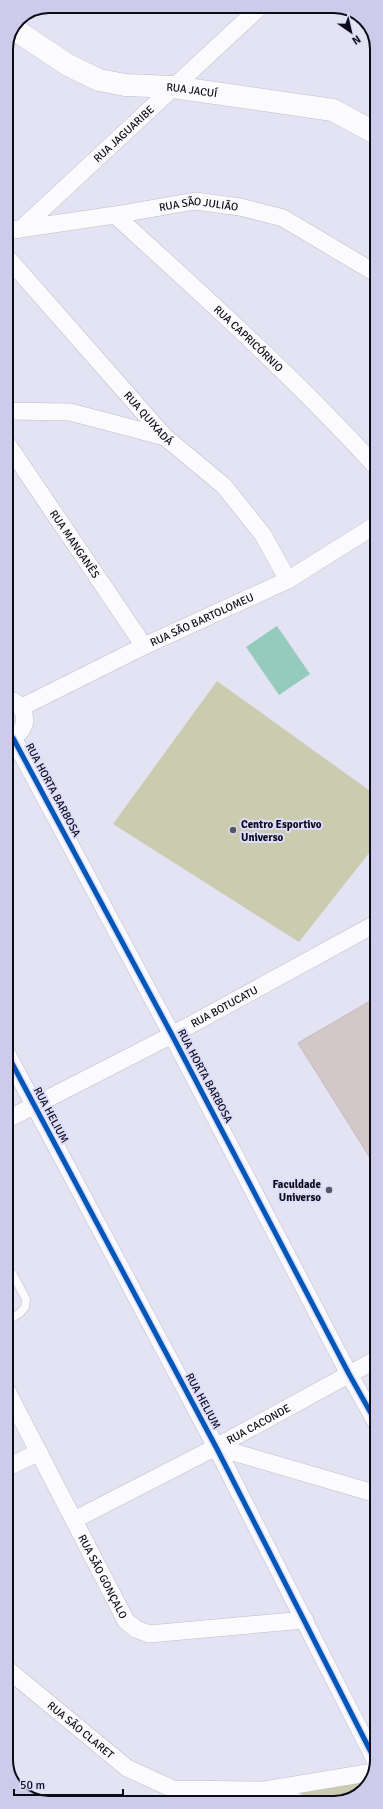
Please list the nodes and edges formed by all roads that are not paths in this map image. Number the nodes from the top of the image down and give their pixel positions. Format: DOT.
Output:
graph roads {
  1 [pos="253,13"];
  2 [pos="18,32"];
  3 [pos="173,87"];
  4 [pos="370,130"];
  5 [pos="115,215"];
  6 [pos="14,230"];
  7 [pos="13,264"];
  8 [pos="370,270"];
  9 [pos="13,411"];
  10 [pos="165,437"];
  11 [pos="13,452"];
  12 [pos="370,460"];
  13 [pos="370,528"];
  14 [pos="288,580"];
  15 [pos="144,646"];
  16 [pos="13,702"];
  17 [pos="22,707"];
  18 [pos="13,737"];
  19 [pos="13,744"];
  20 [pos="370,927"];
  21 [pos="172,1035"];
  22 [pos="13,1065"];
  23 [pos="34,1105"];
  24 [pos="13,1116"];
  25 [pos="13,1275"];
  26 [pos="13,1316"];
  27 [pos="370,1363"];
  28 [pos="349,1374"];
  29 [pos="13,1403"];
  30 [pos="370,1412"];
  31 [pos="216,1447"];
  32 [pos="38,1452"];
  33 [pos="13,1464"];
  34 [pos="370,1492"];
  35 [pos="74,1520"];
  36 [pos="305,1620"];
  37 [pos="13,1674"];
  38 [pos="370,1750"];
  39 [pos="367,1773"];
  40 [pos="264,1790"];
  41 [pos="281,1796"];
  1 -- 3 [label="street, RUA JAGUARIBE"];
  2 -- 3 [label="main road, RUA JACUÍ"];
  3 -- 4 [label="main road, RUA JACUÍ"];
  3 -- 6 [label="street, RUA JAGUARIBE"];
  5 -- 6 [label="street, RUA SÃO JULIÃO"];
  5 -- 8 [label="street, RUA SÃO JULIÃO"];
  5 -- 12 [label="street, RUA CAPRICÓRNIO"];
  7 -- 10 [label="street, RUA QUIXADÁ"];
  9 -- 10 [label="street"];
  10 -- 14 [label="street, RUA QUIXADÁ"];
  11 -- 15 [label="street, RUA MANGANÊS"];
  13 -- 14 [label="street, RUA SÃO BARTOLOMEU"];
  14 -- 15 [label="street, RUA SÃO BARTOLOMEU"];
  15 -- 17 [label="street, RUA SÃO BARTOLOMEU"];
  16 -- 17 [label="street"];
  17 -- 18 [label="street"];
  19 -- 21 [label="street, RUA HORTA BARBOSA"];
  20 -- 21 [label="street, RUA BOTUCATU"];
  21 -- 23 [label="street, RUA BOTUCATU"];
  21 -- 28 [label="street, RUA HORTA BARBOSA"];
  22 -- 23 [label="street, RUA HELIUM"];
  23 -- 24 [label="street, RUA BOTUCATU"];
  23 -- 31 [label="street, RUA HELIUM"];
  25 -- 26 [label="lane"];
  27 -- 28 [label="street, RUA CACONDE"];
  28 -- 30 [label="street, RUA HORTA BARBOSA"];
  28 -- 31 [label="street, RUA CACONDE"];
  29 -- 32 [label="street, RUA SÃO GONÇALO"];
  31 -- 34 [label="street"];
  31 -- 35 [label="street, RUA CACONDE"];
  31 -- 36 [label="street, RUA HELIUM"];
  32 -- 33 [label="street"];
  32 -- 35 [label="street, RUA SÃO GONÇALO"];
  35 -- 36 [label="street, RUA SÃO GONÇALO"];
  36 -- 38 [label="street, RUA HELIUM"];
  37 -- 40 [label="street, RUA SÃO CLARET"];
  39 -- 40 [label="street, RUA SÃO CLARET"];
  40 -- 41 [label="street"];
}
